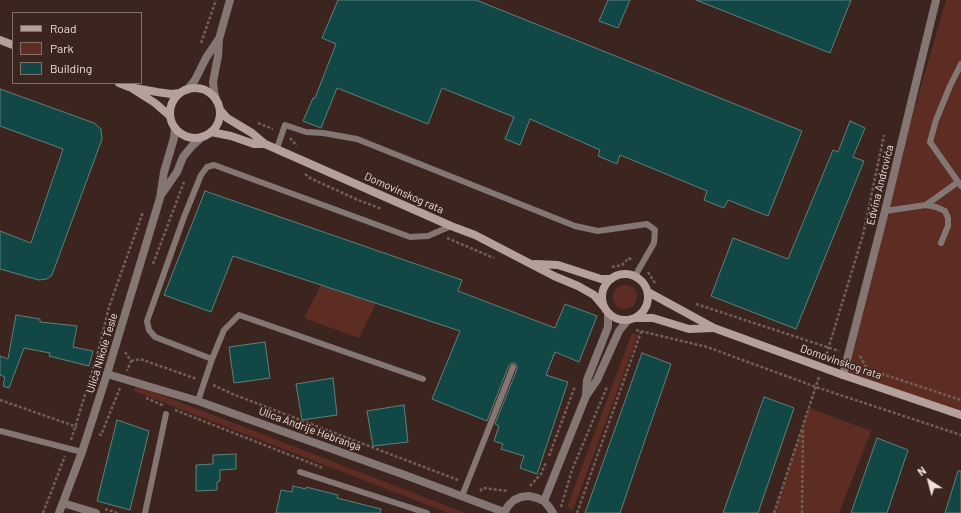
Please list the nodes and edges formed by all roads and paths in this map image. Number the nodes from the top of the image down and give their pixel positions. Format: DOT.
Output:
graph roads {
  1 [pos="216,0"];
  2 [pos="230,0"];
  3 [pos="936,0"];
  4 [pos="218,39"];
  5 [pos="0,40"];
  6 [pos="12,45"];
  7 [pos="200,48"];
  8 [pos="961,64"];
  9 [pos="122,84"];
  10 [pos="129,86"];
  11 [pos="184,91"];
  12 [pos="216,100"];
  13 [pos="220,110"];
  14 [pos="170,116"];
  15 [pos="252,122"];
  16 [pos="175,128"];
  17 [pos="211,132"];
  18 [pos="282,132"];
  19 [pos="884,135"];
  20 [pos="202,137"];
  21 [pos="266,144"];
  22 [pos="277,148"];
  23 [pos="302,149"];
  24 [pos="185,179"];
  25 [pos="960,184"];
  26 [pos="160,198"];
  27 [pos="926,205"];
  28 [pos="885,211"];
  29 [pos="143,212"];
  30 [pos="451,226"];
  31 [pos="941,243"];
  32 [pos="532,264"];
  33 [pos="641,266"];
  34 [pos="151,268"];
  35 [pos="611,268"];
  36 [pos="635,276"];
  37 [pos="611,279"];
  38 [pos="658,288"];
  39 [pos="648,292"];
  40 [pos="693,303"];
  41 [pos="606,310"];
  42 [pos="636,318"];
  43 [pos="627,321"];
  44 [pos="714,328"];
  45 [pos="632,329"];
  46 [pos="641,332"];
  47 [pos="828,347"];
  48 [pos="123,349"];
  49 [pos="848,354"];
  50 [pos="212,359"];
  51 [pos="131,360"];
  52 [pos="513,367"];
  53 [pos="822,368"];
  54 [pos="107,374"];
  55 [pos="843,375"];
  56 [pos="124,379"];
  57 [pos="424,379"];
  58 [pos="204,381"];
  59 [pos="576,382"];
  60 [pos="607,386"];
  61 [pos="816,387"];
  62 [pos="141,396"];
  63 [pos="586,396"];
  64 [pos="0,400"];
  65 [pos="961,400"];
  66 [pos="198,401"];
  67 [pos="162,405"];
  68 [pos="163,413"];
  69 [pos="961,414"];
  70 [pos="803,425"];
  71 [pos="76,427"];
  72 [pos="0,431"];
  73 [pos="89,431"];
  74 [pos="961,435"];
  75 [pos="70,441"];
  76 [pos="82,452"];
  77 [pos="65,455"];
  78 [pos="330,470"];
  79 [pos="300,472"];
  80 [pos="467,484"];
  81 [pos="529,488"];
  82 [pos="479,491"];
  83 [pos="511,491"];
  84 [pos="462,496"];
  85 [pos="544,502"];
  86 [pos="63,503"];
  87 [pos="556,512"];
  88 [pos="43,513"];
  89 [pos="59,513"];
  90 [pos="96,513"];
  91 [pos="144,513"];
  92 [pos="427,513"];
  93 [pos="504,513"];
  94 [pos="577,513"];
  95 [pos="774,513"];
  96 [pos="802,513"];
  1 -- 7 [label="path"];
  2 -- 4 [label="street"];
  3 -- 28 [label="street, Edvina Androvića"];
  4 -- 11 [label="street"];
  4 -- 12 [label="street"];
  5 -- 6 [label="main road"];
  8 -- 25 [label="lane"];
  9 -- 10 [label="main road"];
  10 -- 11 [label="main road"];
  10 -- 14 [label="main road"];
  11 -- 12 [label="main road"];
  11 -- 14 [label="main road"];
  12 -- 13 [label="main road"];
  13 -- 17 [label="main road"];
  13 -- 21 [label="main road, Domovinskog rata"];
  14 -- 16 [label="main road"];
  15 -- 18 [label="path"];
  16 -- 20 [label="main road"];
  16 -- 26 [label="street, Ulica Nikole Tesle"];
  17 -- 20 [label="main road"];
  17 -- 21 [label="main road, Domovinskog rata"];
  18 -- 22 [label="lane"];
  18 -- 23 [label="path"];
  18 -- 33 [label="lane"];
  19 -- 47 [label="path"];
  20 -- 26 [label="street, Ulica Nikole Tesle"];
  21 -- 22 [label="main road, Domovinskog rata"];
  22 -- 30 [label="main road, Domovinskog rata"];
  24 -- 34 [label="path"];
  25 -- 27 [label="lane"];
  26 -- 54 [label="street, Ulica Nikole Tesle"];
  27 -- 28 [label="lane"];
  27 -- 31 [label="lane"];
  28 -- 49 [label="street, Edvina Androvića"];
  29 -- 71 [label="path"];
  30 -- 32 [label="main road, Domovinskog rata"];
  30 -- 50 [label="lane"];
  32 -- 37 [label="main road, Domovinskog rata"];
  32 -- 41 [label="main road, Domovinskog rata"];
  33 -- 35 [label="path"];
  33 -- 36 [label="lane"];
  33 -- 38 [label="path"];
  36 -- 37 [label="main road"];
  36 -- 39 [label="main road"];
  37 -- 41 [label="main road"];
  39 -- 42 [label="main road"];
  39 -- 44 [label="main road, Domovinskog rata"];
  40 -- 47 [label="path"];
  41 -- 43 [label="main road"];
  41 -- 63 [label="street"];
  42 -- 43 [label="main road"];
  42 -- 44 [label="main road, Domovinskog rata"];
  43 -- 63 [label="street"];
  44 -- 53 [label="main road, Domovinskog rata"];
  45 -- 46 [label="path"];
  46 -- 61 [label="path"];
  46 -- 94 [label="path"];
  47 -- 49 [label="path"];
  47 -- 53 [label="path"];
  48 -- 51 [label="path"];
  49 -- 55 [label="street, Edvina Androvića"];
  49 -- 65 [label="path"];
  50 -- 57 [label="lane"];
  50 -- 58 [label="lane"];
  51 -- 56 [label="path"];
  51 -- 58 [label="path"];
  52 -- 80 [label="lane"];
  53 -- 55 [label="main road, Domovinskog rata"];
  53 -- 61 [label="path"];
  54 -- 56 [label="street, Ulica Andrije Hebranga"];
  54 -- 73 [label="street, Ulica Nikole Tesle"];
  55 -- 69 [label="main road, Domovinskog rata"];
  56 -- 66 [label="street, Ulica Andrije Hebranga"];
  56 -- 73 [label="path"];
  58 -- 66 [label="lane"];
  58 -- 80 [label="path"];
  59 -- 81 [label="path"];
  60 -- 87 [label="path"];
  61 -- 70 [label="path"];
  61 -- 74 [label="path"];
  62 -- 67 [label="path"];
  63 -- 85 [label="street"];
  64 -- 71 [label="path"];
  66 -- 84 [label="street, Ulica Andrije Hebranga"];
  67 -- 68 [label="path"];
  67 -- 78 [label="path"];
  68 -- 91 [label="lane"];
  70 -- 95 [label="path"];
  70 -- 96 [label="path"];
  71 -- 73 [label="path"];
  71 -- 75 [label="path"];
  72 -- 76 [label="lane"];
  73 -- 76 [label="street, Ulica Nikole Tesle"];
  76 -- 86 [label="street, Ulica Nikole Tesle"];
  77 -- 88 [label="path"];
  79 -- 92 [label="lane"];
  80 -- 84 [label="lane"];
  82 -- 83 [label="path"];
  84 -- 93 [label="street, Ulica Andrije Hebranga"];
  85 -- 87 [label="street"];
  85 -- 93 [label="street"];
  86 -- 89 [label="street, Ulica Nikole Tesle"];
  86 -- 90 [label="street"];
}
